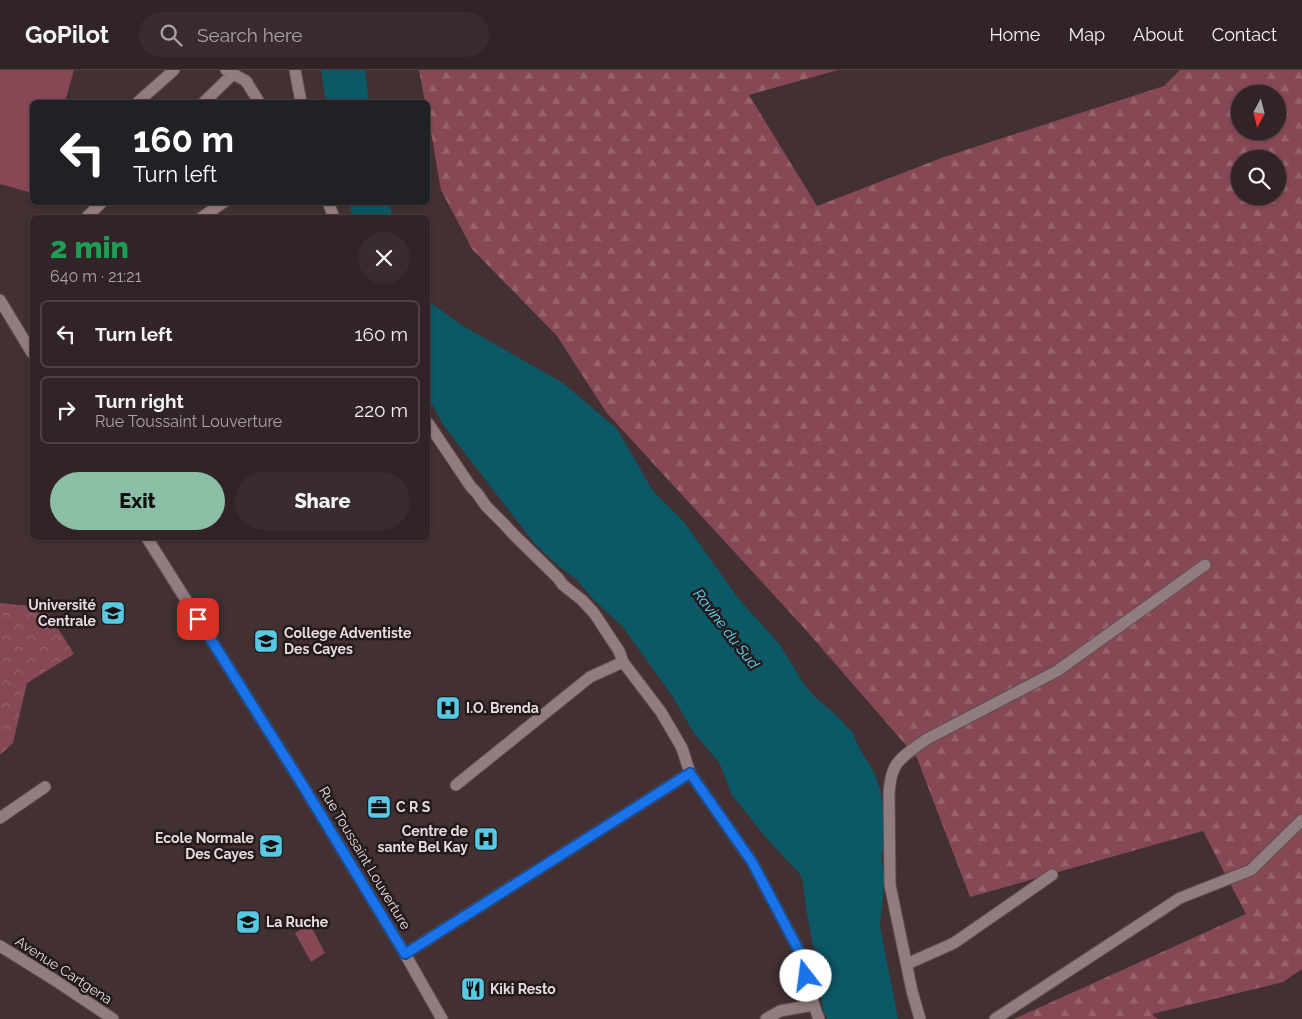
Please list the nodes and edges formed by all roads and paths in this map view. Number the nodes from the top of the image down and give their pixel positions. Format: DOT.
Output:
graph roads {
  1 [pos="174,70"];
  2 [pos="295,70"];
  3 [pos="229,72"];
  4 [pos="140,100"];
  5 [pos="206,100"];
  6 [pos="258,100"];
  7 [pos="301,100"];
  8 [pos="99,205"];
  9 [pos="220,205"];
  10 [pos="89,215"];
  11 [pos="204,215"];
  12 [pos="0,300"];
  13 [pos="30,349"];
  14 [pos="430,426"];
  15 [pos="148,540"];
  16 [pos="1205,565"];
  17 [pos="623,662"];
  18 [pos="690,773"];
  19 [pos="456,785"];
  20 [pos="45,787"];
  21 [pos="0,818"];
  22 [pos="1302,820"];
  23 [pos="1052,875"];
  24 [pos="0,946"];
  25 [pos="405,954"];
  26 [pos="907,964"];
  27 [pos="813,1006"];
  28 [pos="438,1017"];
  29 [pos="112,1019"];
  30 [pos="766,1019"];
  31 [pos="819,1019"];
  32 [pos="920,1019"];
  33 [pos="995,1019"];
  1 -- 4 [label="street"];
  2 -- 7 [label="street"];
  3 -- 5 [label="street"];
  3 -- 6 [label="street"];
  8 -- 10 [label="street"];
  9 -- 11 [label="street"];
  12 -- 13 [label="street"];
  14 -- 17 [label="street"];
  15 -- 25 [label="street, Rue Toussaint Louverture"];
  16 -- 26 [label="street"];
  17 -- 18 [label="street"];
  17 -- 19 [label="street"];
  18 -- 25 [label="street"];
  18 -- 27 [label="street"];
  20 -- 21 [label="street"];
  22 -- 33 [label="street"];
  23 -- 26 [label="street"];
  24 -- 29 [label="street, Avenue Cartgena"];
  25 -- 28 [label="street, Rue Toussaint Louverture"];
  26 -- 32 [label="street"];
  27 -- 30 [label="street"];
  27 -- 31 [label="street"];
}
